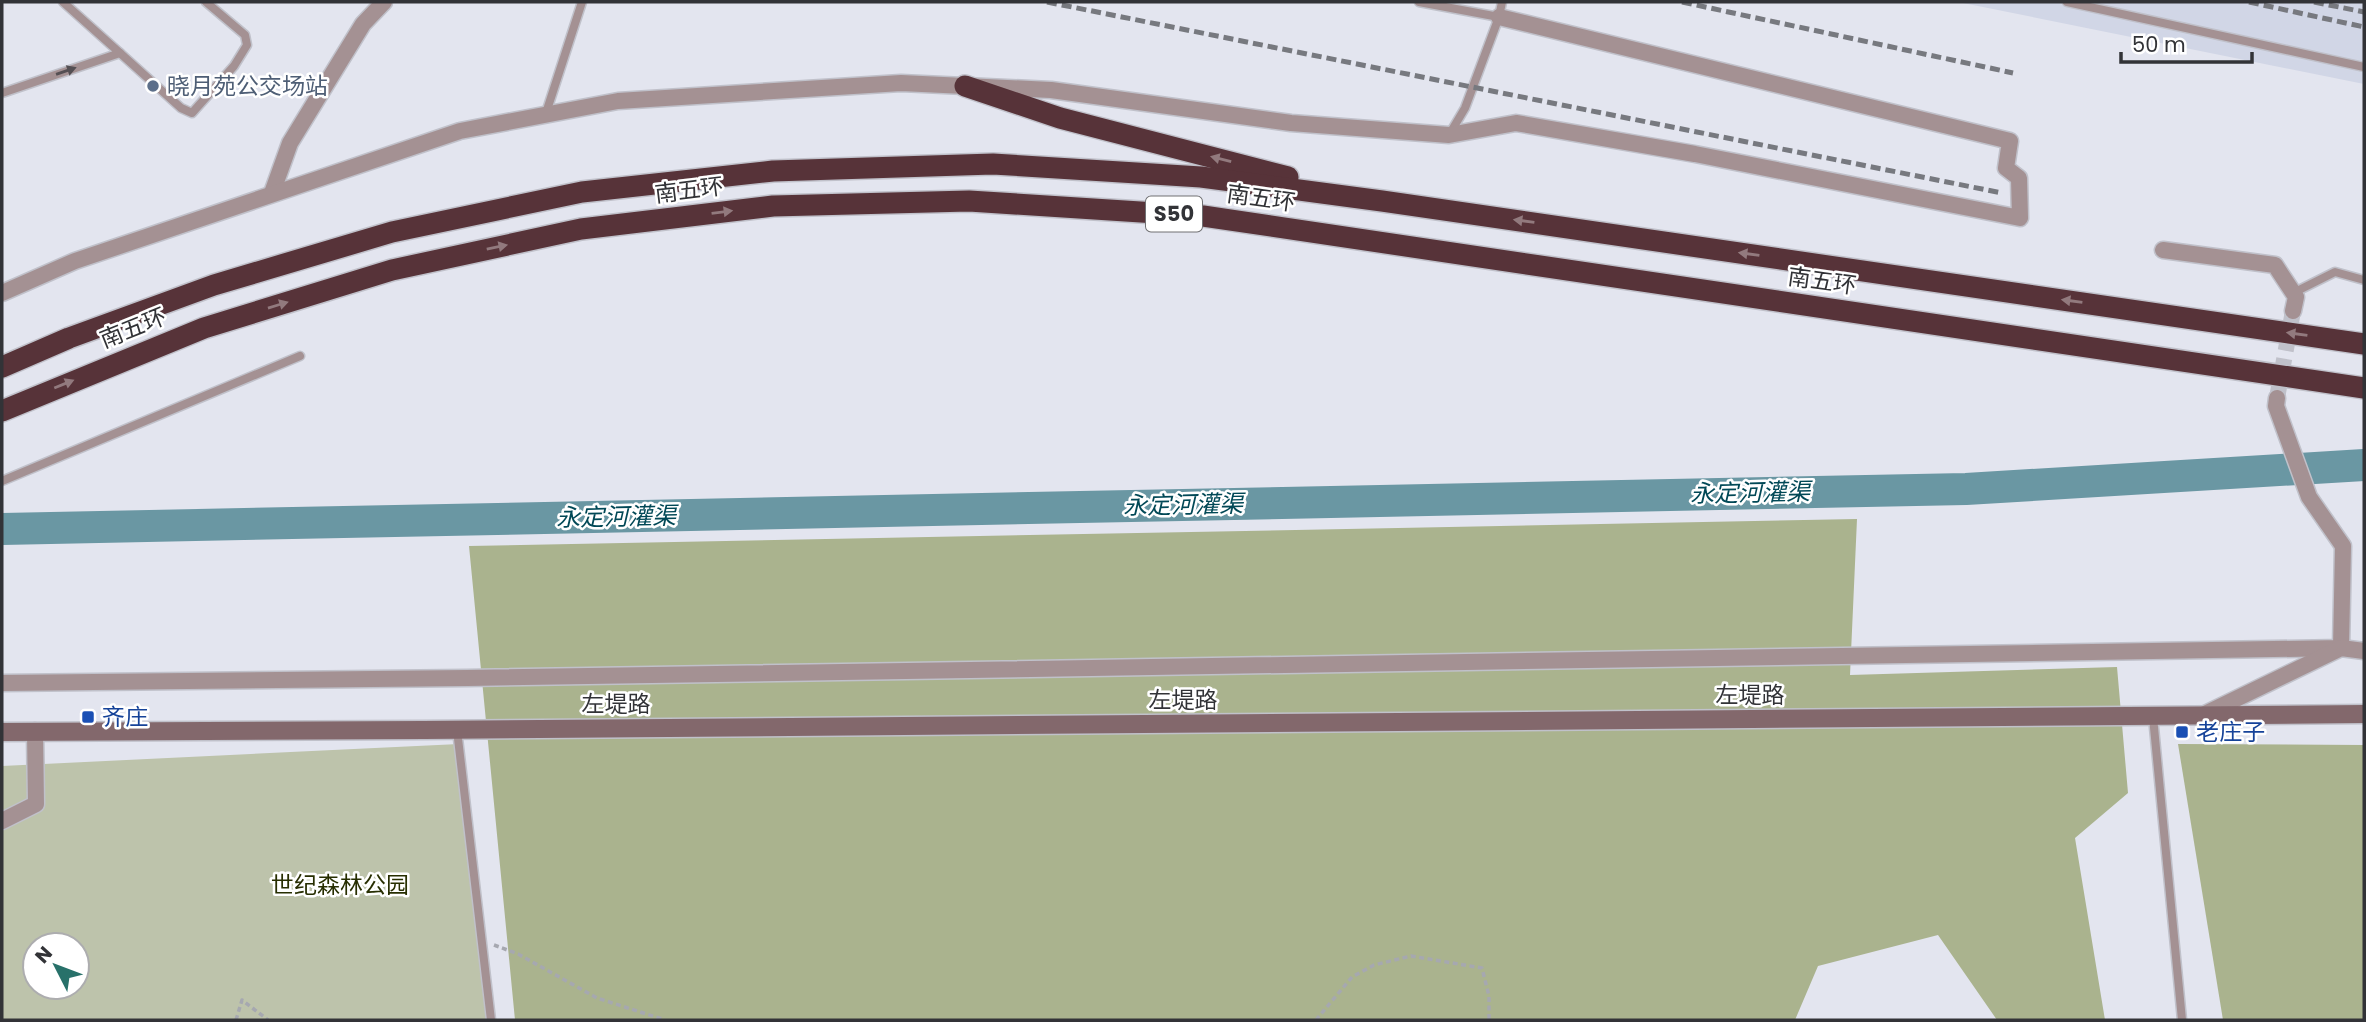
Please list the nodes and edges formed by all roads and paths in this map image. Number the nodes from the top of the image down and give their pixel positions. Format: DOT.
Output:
graph roads {
  1 [pos="63,2"];
  2 [pos="206,2"];
  3 [pos="384,2"];
  4 [pos="582,2"];
  5 [pos="1419,2"];
  6 [pos="2067,2"];
  7 [pos="1500,9"];
  8 [pos="120,53"];
  9 [pos="2364,67"];
  10 [pos="965,86"];
  11 [pos="2,93"];
  12 [pos="545,116"];
  13 [pos="1449,135"];
  14 [pos="272,193"];
  15 [pos="1382,201"];
  16 [pos="2163,250"];
  17 [pos="2364,280"];
  18 [pos="2,293"];
  19 [pos="2293,293"];
  20 [pos="2293,311"];
  21 [pos="2364,344"];
  22 [pos="300,356"];
  23 [pos="2,367"];
  24 [pos="2364,388"];
  25 [pos="2277,397"];
  26 [pos="2,411"];
  27 [pos="2,481"];
  28 [pos="2341,648"];
  29 [pos="2364,651"];
  30 [pos="2,682"];
  31 [pos="2364,714"];
  32 [pos="2153,716"];
  33 [pos="2201,716"];
  34 [pos="457,730"];
  35 [pos="35,731"];
  36 [pos="2,732"];
  37 [pos="2,821"];
  38 [pos="482,940"];
  39 [pos="236,1020"];
  40 [pos="268,1020"];
  41 [pos="491,1020"];
  42 [pos="665,1020"];
  43 [pos="1316,1020"];
  44 [pos="1489,1020"];
  45 [pos="2182,1020"];
  1 -- 8 [label="lane"];
  2 -- 8 [label="lane"];
  3 -- 14 [label="street"];
  4 -- 12 [label="lane"];
  5 -- 7 [label="lane"];
  6 -- 9 [label="lane"];
  7 -- 13 [label="lane"];
  7 -- 13 [label="street"];
  11 -- 8 [label="lane, one-way"];
  10 -- 12 [label="street"];
  10 -- 13 [label="street"];
  15 -- 10 [label="highway, one-way"];
  12 -- 14 [label="street"];
  14 -- 18 [label="street"];
  21 -- 15 [label="highway, 南五环 / S50, one-way"];
  15 -- 23 [label="highway, 南五环 / S50"];
  16 -- 19 [label="street"];
  17 -- 19 [label="lane"];
  19 -- 20 [label="street"];
  22 -- 27 [label="lane"];
  26 -- 24 [label="highway, 南五环 / S50, one-way"];
  25 -- 28 [label="street"];
  28 -- 29 [label="street"];
  28 -- 30 [label="street"];
  28 -- 33 [label="street"];
  31 -- 33 [label="main road, 左堤路"];
  32 -- 33 [label="main road, 左堤路"];
  32 -- 34 [label="main road, 左堤路"];
  32 -- 45 [label="lane"];
  34 -- 35 [label="main road, 左堤路"];
  34 -- 38 [label="lane"];
  35 -- 36 [label="main road, 左堤路"];
  35 -- 37 [label="street"];
  38 -- 41 [label="lane"];
  38 -- 42 [label="path"];
  39 -- 40 [label="path"];
  43 -- 44 [label="path"];
}
